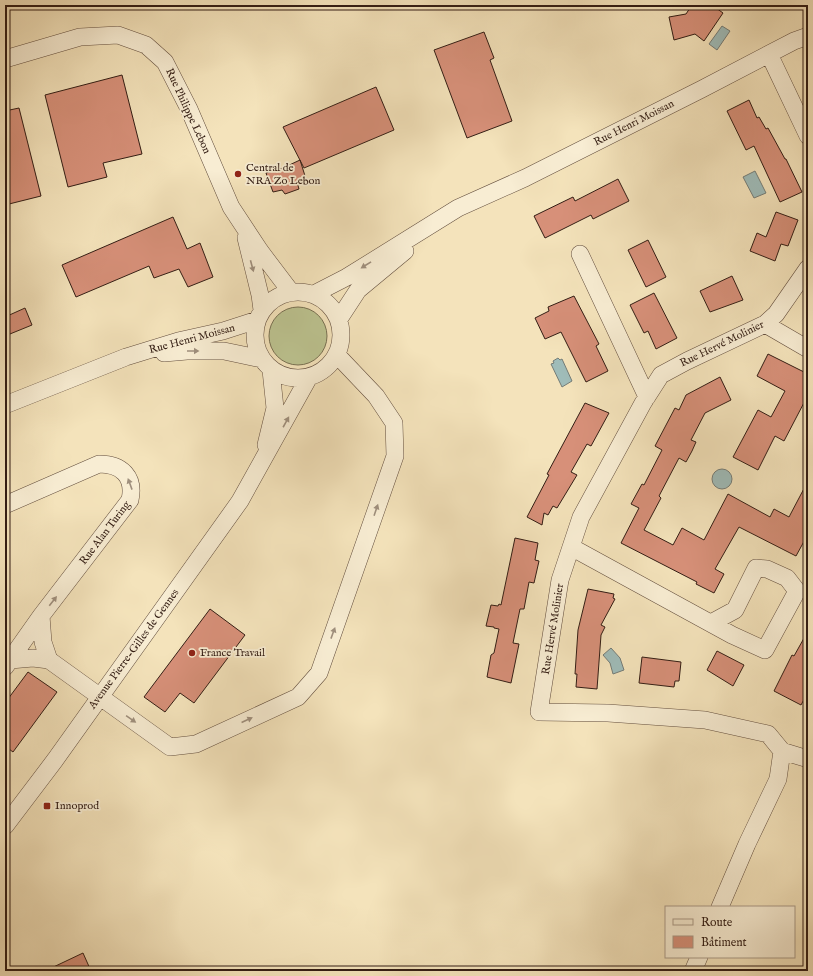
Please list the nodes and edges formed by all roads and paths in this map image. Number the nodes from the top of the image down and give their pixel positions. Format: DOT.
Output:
graph roads {
  1 [pos="808,36"];
  2 [pos="769,54"];
  3 [pos="5,59"];
  4 [pos="807,131"];
  5 [pos="458,208"];
  6 [pos="243,228"];
  7 [pos="580,254"];
  8 [pos="808,268"];
  9 [pos="291,292"];
  10 [pos="314,294"];
  11 [pos="260,315"];
  12 [pos="339,319"];
  13 [pos="765,324"];
  14 [pos="808,349"];
  15 [pos="337,355"];
  16 [pos="126,357"];
  17 [pos="267,365"];
  18 [pos="309,377"];
  19 [pos="646,397"];
  20 [pos="5,405"];
  21 [pos="259,468"];
  22 [pos="5,505"];
  23 [pos="571,547"];
  24 [pos="41,616"];
  25 [pos="711,624"];
  26 [pos="49,660"];
  27 [pos="7,664"];
  28 [pos="100,696"];
  29 [pos="782,751"];
  30 [pos="808,759"];
  31 [pos="5,826"];
  32 [pos="720,906"];
  33 [pos="699,958"];
  34 [pos="693,971"];
  1 -- 2 [label="street, Rue Henri Moissan"];
  2 -- 4 [label="street"];
  2 -- 5 [label="street, Rue Henri Moissan"];
  3 -- 6 [label="street, Rue Philippe Lebon"];
  5 -- 10 [label="street, Rue Henri Moissan, one-way"];
  5 -- 12 [label="street, Rue Henri Moissan"];
  6 -- 9 [label="street, Rue Philippe Lebon"];
  6 -- 11 [label="street, Rue Philippe Lebon, one-way"];
  7 -- 19 [label="street"];
  8 -- 13 [label="street, Rue Hervé Molinier"];
  9 -- 10 [label="street"];
  9 -- 11 [label="street"];
  10 -- 12 [label="street"];
  11 -- 16 [label="street, Rue Henri Moissan"];
  11 -- 17 [label="street"];
  12 -- 15 [label="street"];
  13 -- 14 [label="street"];
  13 -- 19 [label="street, Rue Hervé Molinier"];
  15 -- 18 [label="street"];
  28 -- 15 [label="street, one-way"];
  16 -- 17 [label="street, Rue Henri Moissan, one-way"];
  16 -- 20 [label="street, Rue Henri Moissan"];
  17 -- 18 [label="street"];
  17 -- 21 [label="street, Avenue Pierre-Gilles de Gennes"];
  21 -- 18 [label="street, Avenue Pierre-Gilles de Gennes, one-way"];
  19 -- 23 [label="street, Rue Hervé Molinier"];
  21 -- 28 [label="street, Avenue Pierre-Gilles de Gennes"];
  24 -- 22 [label="street, Rue Alan Turing, one-way"];
  23 -- 25 [label="street"];
  23 -- 29 [label="street, Rue Hervé Molinier"];
  24 -- 26 [label="street"];
  24 -- 27 [label="street, Rue Alan Turing"];
  25 -- 25 [label="street"];
  26 -- 27 [label="street, Rue Alan Turing"];
  26 -- 28 [label="street"];
  28 -- 31 [label="street, Avenue Pierre-Gilles de Gennes"];
  29 -- 30 [label="street"];
  29 -- 32 [label="street"];
  33 -- 34 [label="street"];
}
